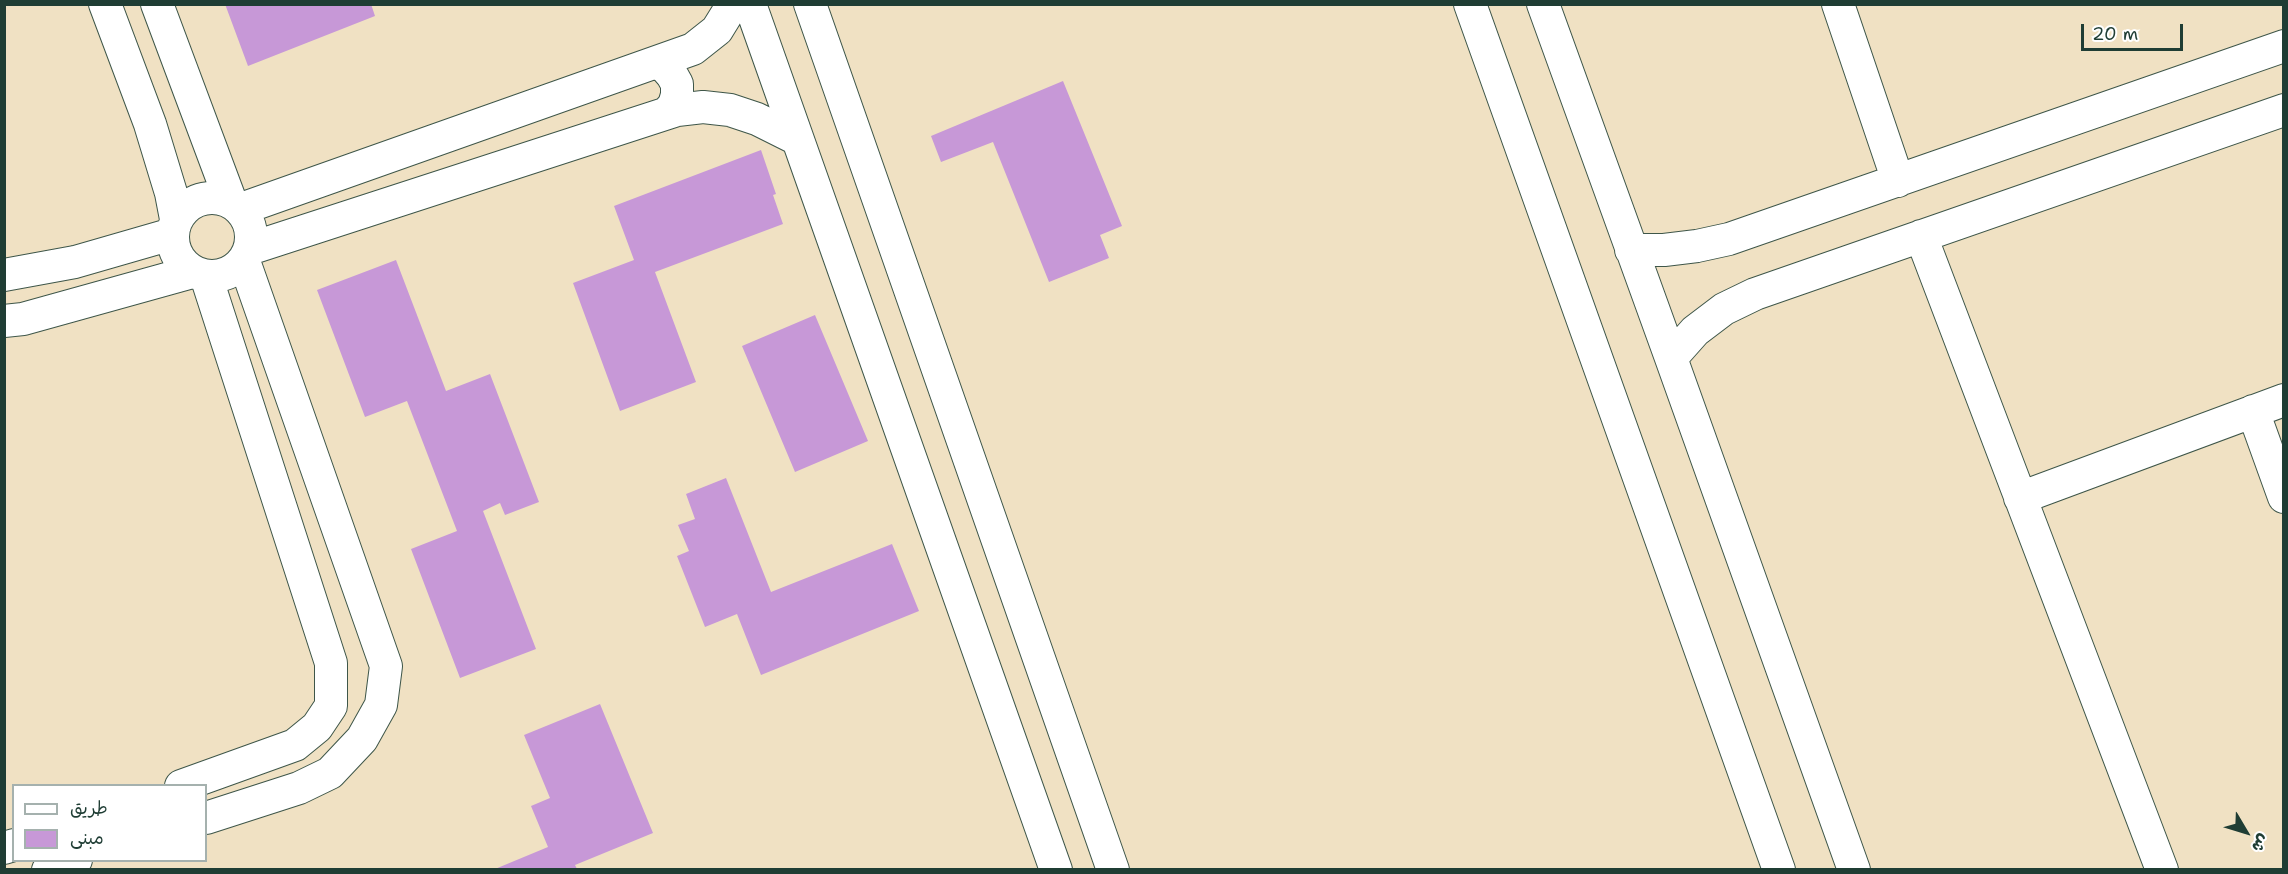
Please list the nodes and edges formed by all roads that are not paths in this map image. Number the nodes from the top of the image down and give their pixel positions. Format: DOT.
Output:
graph roads {
  1 [pos="105,4"];
  2 [pos="157,4"];
  3 [pos="733,4"];
  4 [pos="750,4"];
  5 [pos="810,4"];
  6 [pos="1470,4"];
  7 [pos="1542,4"];
  8 [pos="1838,4"];
  9 [pos="2283,46"];
  10 [pos="656,63"];
  11 [pos="2283,110"];
  12 [pos="667,113"];
  13 [pos="797,139"];
  14 [pos="1898,181"];
  15 [pos="236,205"];
  16 [pos="174,226"];
  17 [pos="1921,236"];
  18 [pos="1631,250"];
  19 [pos="248,254"];
  20 [pos="199,274"];
  21 [pos="4,275"];
  22 [pos="4,321"];
  23 [pos="1671,358"];
  24 [pos="2283,400"];
  25 [pos="2253,411"];
  26 [pos="2283,497"];
  27 [pos="2020,498"];
  28 [pos="187,784"];
  29 [pos="207,818"];
  30 [pos="73,862"];
  31 [pos="48,870"];
  32 [pos="1056,870"];
  33 [pos="1113,870"];
  34 [pos="1779,870"];
  35 [pos="1854,870"];
  36 [pos="2162,870"];
  1 -- 16 [label="street"];
  2 -- 15 [label="street"];
  3 -- 10 [label="street"];
  4 -- 13 [label="street"];
  5 -- 33 [label="street"];
  6 -- 34 [label="street"];
  7 -- 18 [label="street"];
  8 -- 14 [label="street"];
  9 -- 14 [label="street"];
  10 -- 12 [label="street"];
  10 -- 15 [label="street"];
  11 -- 17 [label="street"];
  12 -- 13 [label="street"];
  12 -- 19 [label="street"];
  13 -- 32 [label="street"];
  14 -- 18 [label="street"];
  15 -- 16 [label="street"];
  15 -- 19 [label="street"];
  16 -- 20 [label="street"];
  16 -- 21 [label="street"];
  17 -- 23 [label="street"];
  17 -- 27 [label="street"];
  18 -- 23 [label="street"];
  19 -- 20 [label="street"];
  19 -- 29 [label="street"];
  20 -- 22 [label="street"];
  20 -- 28 [label="street"];
  23 -- 35 [label="street"];
  24 -- 25 [label="street"];
  25 -- 26 [label="street"];
  25 -- 27 [label="street"];
  27 -- 36 [label="street"];
  30 -- 31 [label="street"];
}
